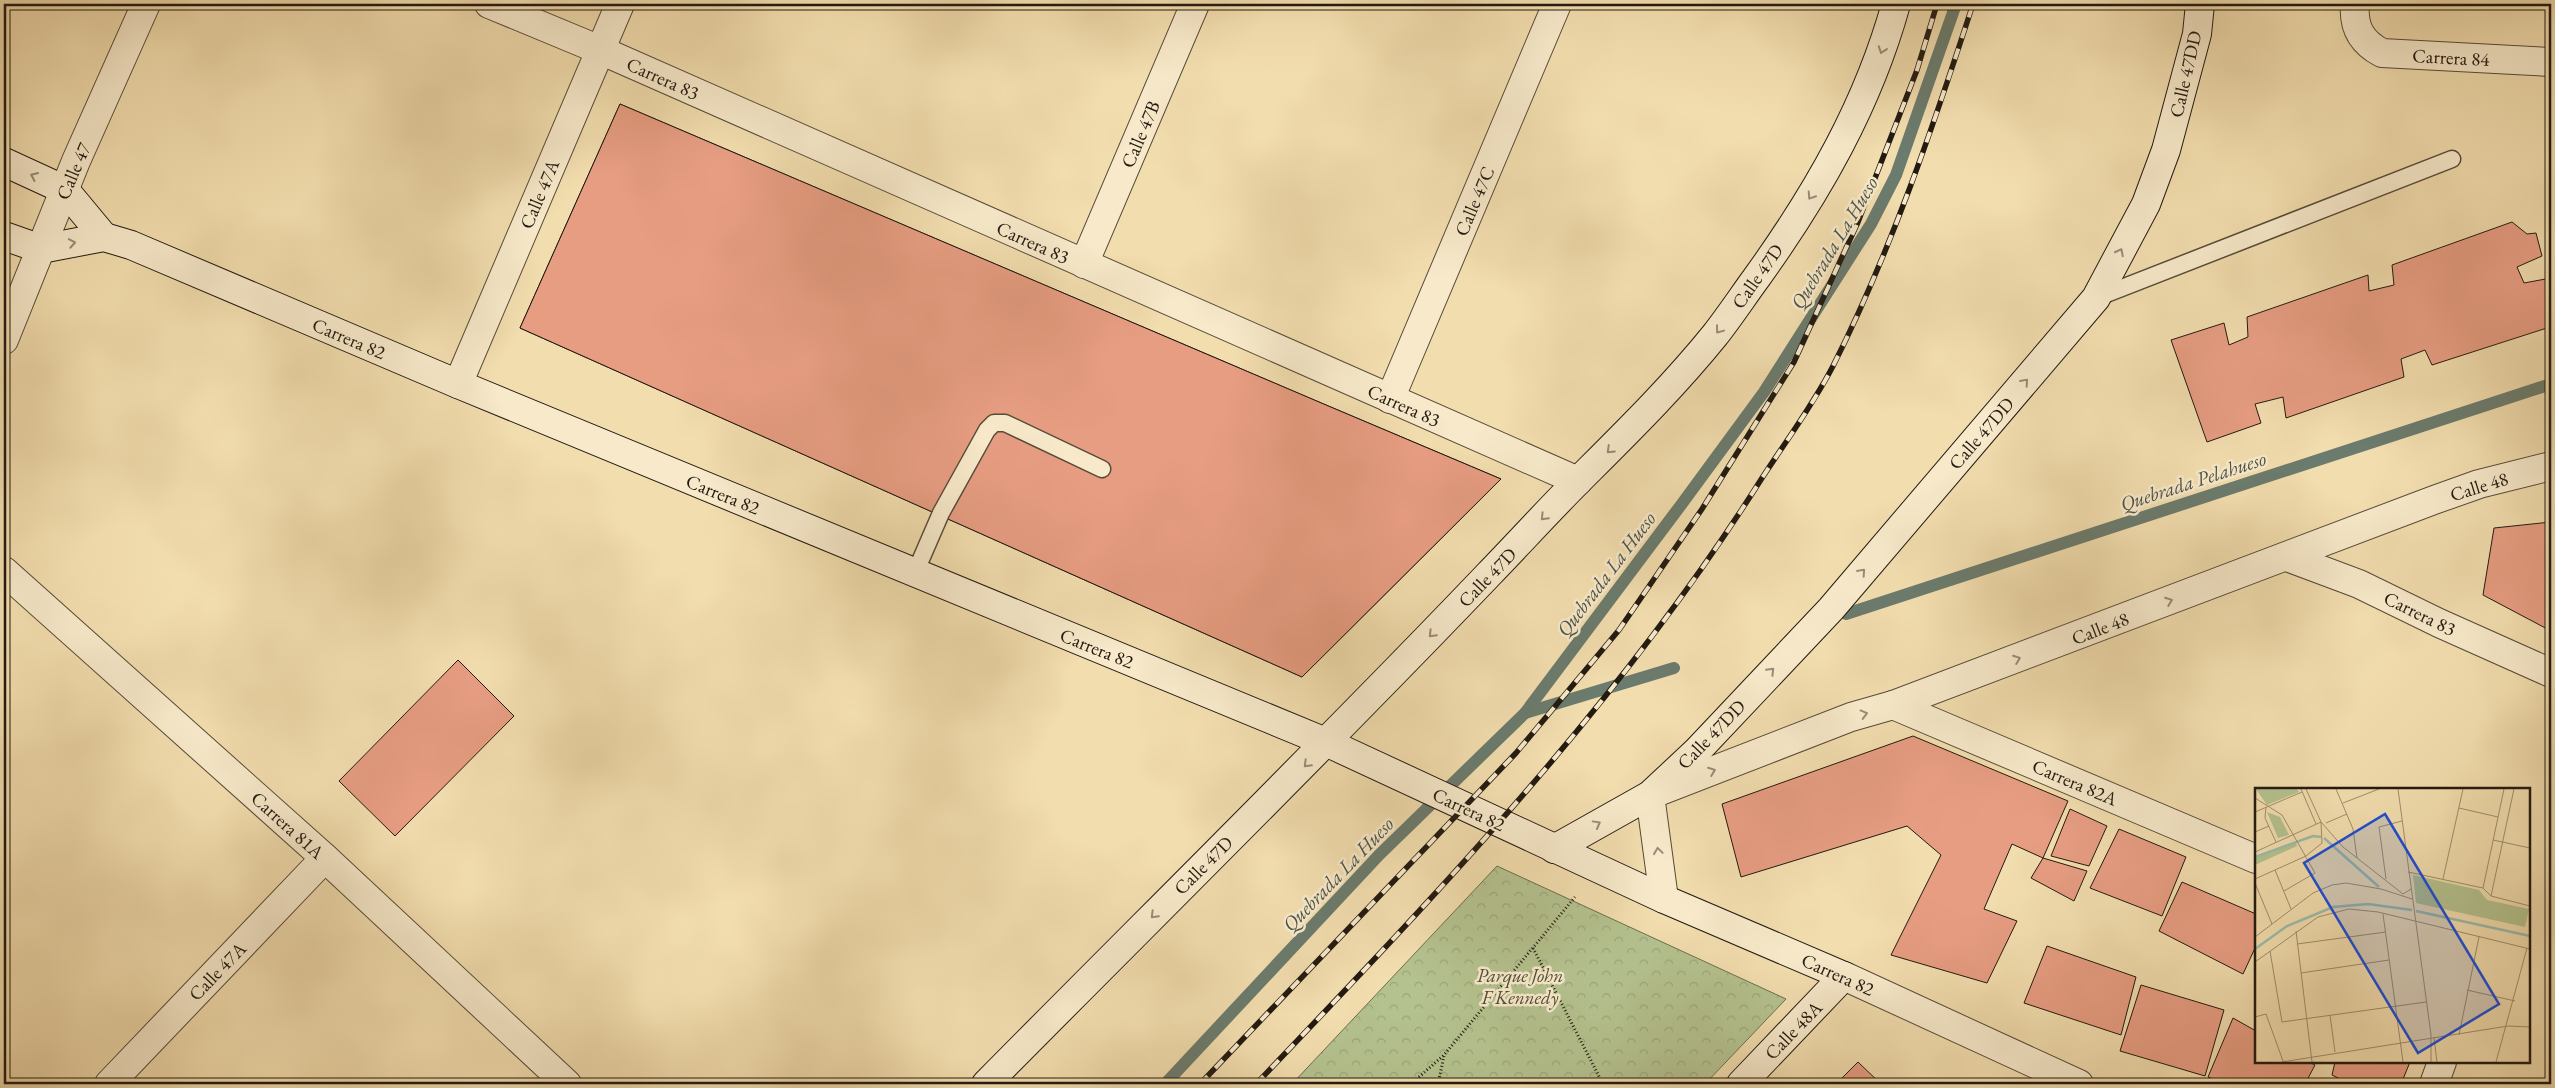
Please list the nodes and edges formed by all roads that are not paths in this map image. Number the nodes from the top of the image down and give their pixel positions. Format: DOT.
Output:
graph roads {
  1 [pos="146,4"];
  2 [pos="488,4"];
  3 [pos="620,4"];
  4 [pos="1195,4"];
  5 [pos="1557,4"];
  6 [pos="1896,4"];
  7 [pos="2200,4"];
  8 [pos="2355,4"];
  9 [pos="600,50"];
  10 [pos="2551,62"];
  11 [pos="2452,160"];
  12 [pos="4,162"];
  13 [pos="65,190"];
  14 [pos="4,236"];
  15 [pos="104,237"];
  16 [pos="40,249"];
  17 [pos="1084,264"];
  18 [pos="2096,298"];
  19 [pos="4,340"];
  20 [pos="458,384"];
  21 [pos="1390,399"];
  22 [pos="2551,466"];
  23 [pos="1102,468"];
  24 [pos="1578,481"];
  25 [pos="2287,557"];
  26 [pos="4,571"];
  27 [pos="915,573"];
  28 [pos="2551,673"];
  29 [pos="1893,706"];
  30 [pos="1328,743"];
  31 [pos="1650,795"];
  32 [pos="1554,849"];
  33 [pos="325,858"];
  34 [pos="2255,859"];
  35 [pos="1664,899"];
  36 [pos="1844,976"];
  37 [pos="2442,1063"];
  38 [pos="109,1084"];
  39 [pos="567,1084"];
  40 [pos="986,1084"];
  41 [pos="1741,1084"];
  42 [pos="2079,1084"];
  43 [pos="2434,1084"];
  1 -- 13 [label="street, Calle 47"];
  2 -- 9 [label="street, Carrera 83"];
  3 -- 9 [label="street, Calle 47A"];
  4 -- 17 [label="street, Calle 47B"];
  5 -- 21 [label="street, Calle 47C"];
  6 -- 24 [label="street, Calle 47D, one-way"];
  18 -- 7 [label="street, Calle 47DD, one-way"];
  8 -- 10 [label="street, Carrera 84"];
  9 -- 17 [label="street, Carrera 83"];
  9 -- 20 [label="street, Calle 47A"];
  11 -- 18 [label="lane"];
  13 -- 12 [label="street, one-way"];
  13 -- 15 [label="street"];
  13 -- 16 [label="street, Calle 47"];
  14 -- 16 [label="street"];
  16 -- 15 [label="street, Carrera 82, one-way"];
  15 -- 20 [label="street, Carrera 82"];
  16 -- 19 [label="street, Calle 47"];
  17 -- 21 [label="street, Carrera 83"];
  31 -- 18 [label="street, Calle 47DD, one-way"];
  20 -- 27 [label="street, Carrera 82"];
  21 -- 24 [label="street, Carrera 83"];
  22 -- 25 [label="street, Calle 48"];
  23 -- 27 [label="lane"];
  24 -- 30 [label="street, Calle 47D, one-way"];
  25 -- 28 [label="street, Carrera 83"];
  29 -- 25 [label="street, Calle 48, one-way"];
  26 -- 33 [label="street, Carrera 81A"];
  27 -- 30 [label="street, Carrera 82"];
  31 -- 29 [label="street, Calle 48, one-way"];
  29 -- 34 [label="street, Carrera 82A"];
  30 -- 32 [label="street, Carrera 82"];
  30 -- 40 [label="street, Calle 47D, one-way"];
  32 -- 31 [label="street, Calle 47DD, one-way"];
  35 -- 31 [label="street, one-way"];
  32 -- 35 [label="street, Carrera 82"];
  33 -- 38 [label="street, Calle 47A"];
  33 -- 39 [label="street, Carrera 81A"];
  35 -- 36 [label="street, Carrera 82"];
  36 -- 41 [label="street, Calle 48A"];
  36 -- 42 [label="street, Carrera 82"];
  37 -- 43 [label="street"];
}
